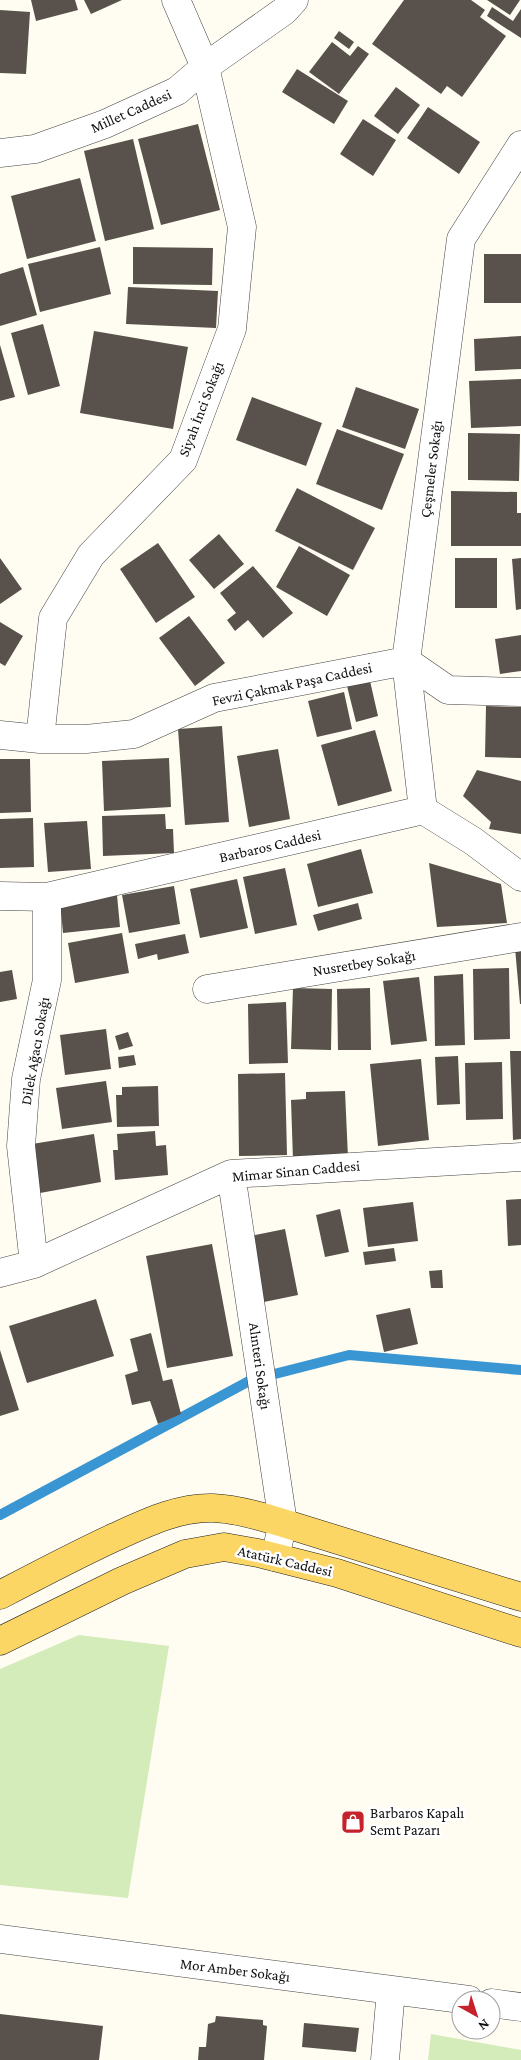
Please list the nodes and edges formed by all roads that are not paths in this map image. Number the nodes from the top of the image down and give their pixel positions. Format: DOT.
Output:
graph roads {
  1 [pos="176,0"];
  2 [pos="294,0"];
  3 [pos="205,67"];
  4 [pos="521,145"];
  5 [pos="0,153"];
  6 [pos="406,661"];
  7 [pos="521,692"];
  8 [pos="0,735"];
  9 [pos="40,739"];
  10 [pos="423,810"];
  11 [pos="521,877"];
  12 [pos="0,896"];
  13 [pos="47,897"];
  14 [pos="521,937"];
  15 [pos="207,989"];
  16 [pos="521,1157"];
  17 [pos="231,1174"];
  18 [pos="34,1264"];
  19 [pos="0,1273"];
  20 [pos="283,1523"];
  21 [pos="275,1557"];
  22 [pos="0,1595"];
  23 [pos="521,1597"];
  24 [pos="521,1633"];
  25 [pos="0,1641"];
  26 [pos="0,1939"];
  27 [pos="391,1990"];
  28 [pos="451,1998"];
  29 [pos="501,2004"];
  30 [pos="521,2007"];
  31 [pos="385,2060"];
  1 -- 3 [label="street, Siyah İnci Sokağı"];
  2 -- 3 [label="street, Millet Caddesi"];
  3 -- 5 [label="street, Millet Caddesi"];
  3 -- 9 [label="street, Siyah İnci Sokağı"];
  4 -- 6 [label="street, Çeşmeler Sokağı"];
  6 -- 7 [label="street"];
  6 -- 9 [label="street, Fevzi Çakmak Paşa Caddesi"];
  6 -- 10 [label="street, Çeşmeler Sokağı"];
  8 -- 9 [label="street, Fevzi Çakmak Paşa Caddesi"];
  10 -- 11 [label="street"];
  10 -- 13 [label="street, Barbaros Caddesi"];
  12 -- 13 [label="street, Barbaros Caddesi"];
  13 -- 18 [label="street, Dilek Ağacı Sokağı"];
  14 -- 15 [label="street, Nusretbey Sokağı"];
  16 -- 17 [label="street, Mimar Sinan Caddesi"];
  17 -- 18 [label="street, Mimar Sinan Caddesi"];
  17 -- 20 [label="street, Alınteri Sokağı"];
  18 -- 19 [label="street, Mimar Sinan Caddesi"];
  20 -- 21 [label="street, Alınteri Sokağı"];
  20 -- 22 [label="main road"];
  20 -- 23 [label="main road"];
  21 -- 24 [label="main road, Atatürk Caddesi"];
  21 -- 25 [label="main road, Atatürk Caddesi"];
  26 -- 27 [label="street, Mor Amber Sokağı"];
  27 -- 28 [label="street, Mor Amber Sokağı"];
  27 -- 31 [label="street"];
  29 -- 30 [label="street"];
}
